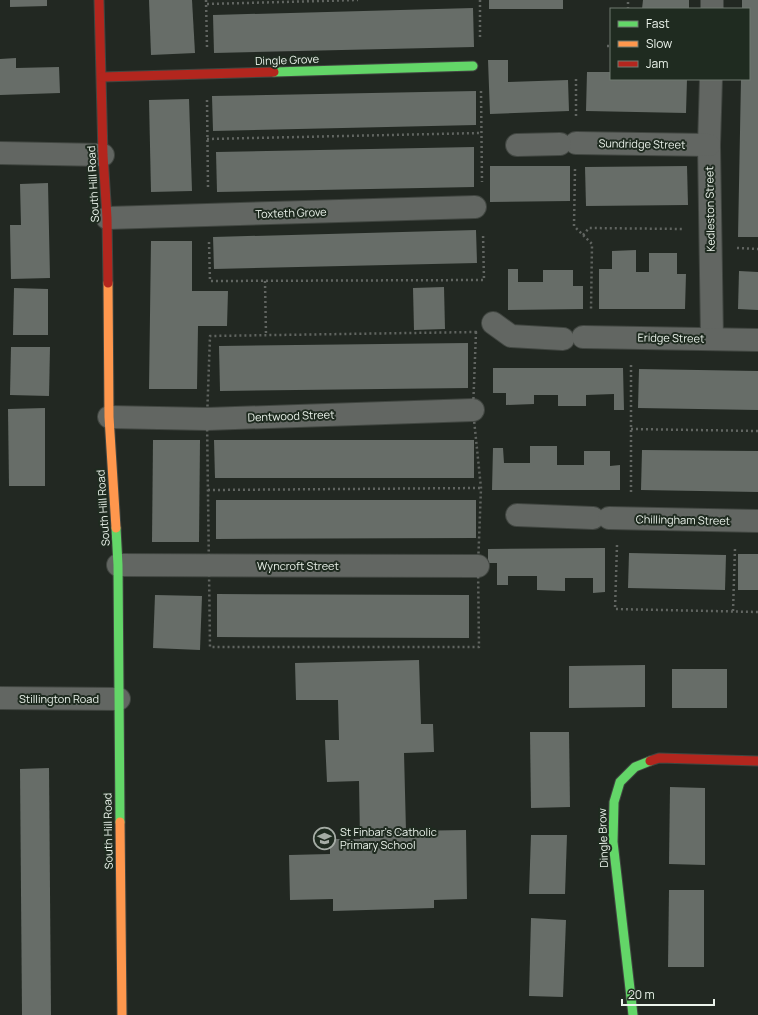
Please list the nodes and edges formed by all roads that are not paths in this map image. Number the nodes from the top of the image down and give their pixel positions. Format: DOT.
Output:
graph roads {
  1 [pos="99,0"];
  2 [pos="473,66"];
  3 [pos="102,77"];
  4 [pos="710,80"];
  5 [pos="709,145"];
  6 [pos="517,146"];
  7 [pos="0,152"];
  8 [pos="103,155"];
  9 [pos="475,207"];
  10 [pos="107,218"];
  11 [pos="493,323"];
  12 [pos="712,339"];
  13 [pos="758,340"];
  14 [pos="473,410"];
  15 [pos="109,417"];
  16 [pos="517,515"];
  17 [pos="758,522"];
  18 [pos="118,565"];
  19 [pos="478,566"];
  20 [pos="0,698"];
  21 [pos="119,699"];
  22 [pos="758,761"];
  23 [pos="122,1015"];
  24 [pos="633,1015"];
  1 -- 3 [label="street, South Hill Road"];
  2 -- 3 [label="street, Dingle Grove"];
  3 -- 8 [label="street, South Hill Road"];
  4 -- 5 [label="street, Kedleston Street"];
  5 -- 6 [label="street, Sundridge Street"];
  5 -- 12 [label="street, Kedleston Street"];
  7 -- 8 [label="street"];
  8 -- 10 [label="street, South Hill Road"];
  9 -- 10 [label="street, Toxteth Grove"];
  10 -- 15 [label="street, South Hill Road"];
  11 -- 12 [label="street, Eridge Street"];
  12 -- 13 [label="street, Eridge Street"];
  14 -- 15 [label="street, Dentwood Street"];
  15 -- 18 [label="street, South Hill Road"];
  16 -- 17 [label="street, Chillingham Street"];
  18 -- 19 [label="street, Wyncroft Street"];
  18 -- 21 [label="street, South Hill Road"];
  20 -- 21 [label="street, Stillington Road"];
  21 -- 23 [label="street, South Hill Road"];
  22 -- 24 [label="street, Dingle Brow"];
}
